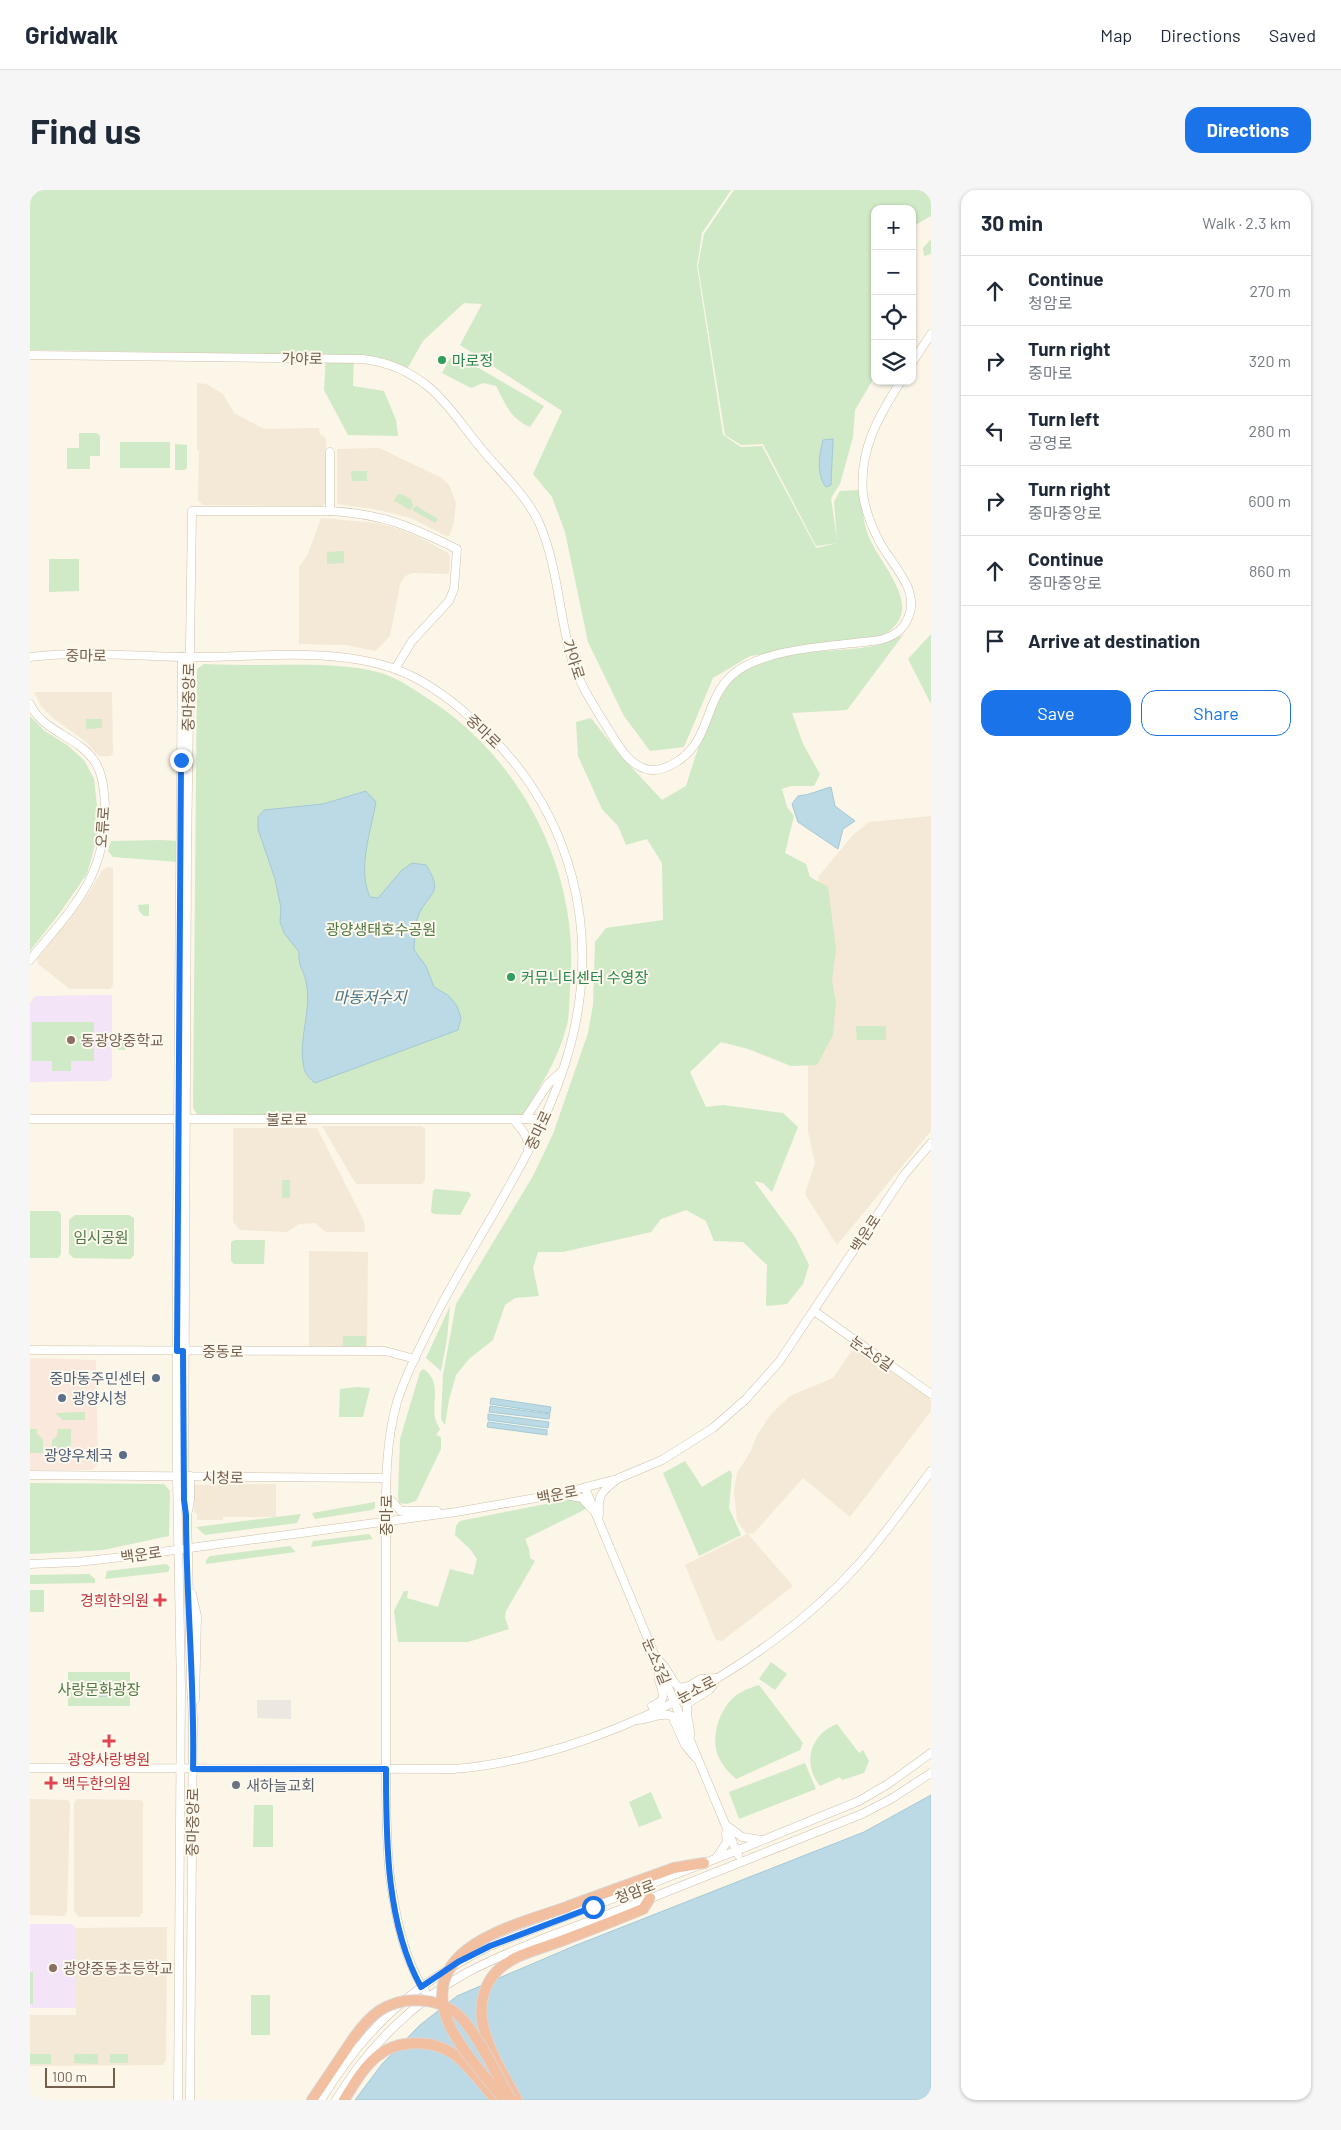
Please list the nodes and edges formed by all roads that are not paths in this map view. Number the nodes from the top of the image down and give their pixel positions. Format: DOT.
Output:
graph roads {
  1 [pos="931,334"];
  2 [pos="30,355"];
  3 [pos="916,357"];
  4 [pos="899,385"];
  5 [pos="330,452"];
  6 [pos="330,511"];
  7 [pos="30,657"];
  8 [pos="186,657"];
  9 [pos="395,669"];
  10 [pos="30,704"];
  11 [pos="30,960"];
  12 [pos="563,1069"];
  13 [pos="30,1119"];
  14 [pos="181,1119"];
  15 [pos="513,1119"];
  16 [pos="545,1119"];
  17 [pos="931,1142"];
  18 [pos="528,1152"];
  19 [pos="814,1311"];
  20 [pos="30,1350"];
  21 [pos="180,1351"];
  22 [pos="415,1359"];
  23 [pos="931,1394"];
  24 [pos="931,1471"];
  25 [pos="30,1475"];
  26 [pos="183,1476"];
  27 [pos="386,1478"];
  28 [pos="617,1479"];
  29 [pos="585,1488"];
  30 [pos="559,1494"];
  31 [pos="386,1495"];
  32 [pos="456,1512"];
  33 [pos="597,1516"];
  34 [pos="386,1521"];
  35 [pos="183,1549"];
  36 [pos="30,1564"];
  37 [pos="658,1663"];
  38 [pos="719,1678"];
  39 [pos="674,1701"];
  40 [pos="635,1720"];
  41 [pos="689,1738"];
  42 [pos="931,1753"];
  43 [pos="700,1762"];
  44 [pos="30,1768"];
  45 [pos="180,1769"];
  46 [pos="193,1769"];
  47 [pos="386,1769"];
  48 [pos="931,1773"];
  49 [pos="726,1825"];
  50 [pos="764,1840"];
  51 [pos="736,1851"];
  52 [pos="715,1860"];
  53 [pos="741,1862"];
  54 [pos="704,1864"];
  55 [pos="650,1898"];
  56 [pos="421,1987"];
  57 [pos="430,1998"];
  58 [pos="345,2098"];
  59 [pos="178,2100"];
  60 [pos="190,2100"];
  61 [pos="312,2100"];
  62 [pos="321,2100"];
  63 [pos="336,2100"];
  64 [pos="496,2100"];
  65 [pos="504,2100"];
  66 [pos="511,2100"];
  67 [pos="517,2100"];
  1 -- 3 [label="street"];
  2 -- 4 [label="street, 가야로"];
  5 -- 6 [label="street"];
  6 -- 8 [label="street, 중마중앙로"];
  6 -- 9 [label="street"];
  7 -- 8 [label="street, 중마로"];
  8 -- 9 [label="street, 중마로"];
  8 -- 14 [label="street, 중마중앙로"];
  9 -- 12 [label="street, 중마로"];
  10 -- 11 [label="street, 오류로"];
  12 -- 15 [label="street"];
  12 -- 16 [label="street, 중마로"];
  13 -- 14 [label="street, 불로로"];
  14 -- 15 [label="street, 불로로"];
  14 -- 21 [label="street, 중마중앙로"];
  15 -- 16 [label="street, 불로로"];
  15 -- 18 [label="street"];
  16 -- 18 [label="street, 중마로"];
  17 -- 19 [label="street, 백운로"];
  18 -- 22 [label="street, 중마로"];
  19 -- 23 [label="street, 눈소6길"];
  19 -- 28 [label="street, 백운로"];
  20 -- 21 [label="street, 중동로"];
  21 -- 22 [label="street, 중동로"];
  21 -- 26 [label="street, 중마중앙로"];
  22 -- 27 [label="street, 중마로"];
  24 -- 38 [label="street, 눈소로"];
  25 -- 26 [label="street, 시청로"];
  26 -- 27 [label="street, 시청로"];
  26 -- 35 [label="street, 중마중앙로"];
  26 -- 35 [label="street, 중마중앙로"];
  27 -- 31 [label="street, 중마로"];
  28 -- 29 [label="street, 백운로"];
  28 -- 33 [label="street"];
  29 -- 30 [label="street, 백운로"];
  29 -- 33 [label="street, 눈소3길"];
  30 -- 32 [label="street, 백운로"];
  30 -- 33 [label="street"];
  31 -- 32 [label="street"];
  31 -- 34 [label="street, 중마로"];
  32 -- 34 [label="street, 백운로"];
  33 -- 37 [label="street, 눈소3길"];
  34 -- 35 [label="street, 백운로"];
  34 -- 47 [label="street, 중마로"];
  35 -- 36 [label="street, 백운로"];
  35 -- 45 [label="street, 중마중앙로"];
  35 -- 46 [label="street, 중마중앙로"];
  37 -- 38 [label="street"];
  37 -- 39 [label="street, 눈소3길"];
  37 -- 40 [label="street"];
  38 -- 39 [label="street, 눈소로"];
  38 -- 41 [label="street"];
  39 -- 40 [label="street, 눈소로"];
  39 -- 41 [label="street, 눈소3길"];
  40 -- 43 [label="street"];
  40 -- 47 [label="street, 눈소로"];
  41 -- 43 [label="street, 눈소3길"];
  42 -- 50 [label="street, 청암로"];
  43 -- 49 [label="street, 눈소3길"];
  44 -- 45 [label="street, 눈소로"];
  45 -- 46 [label="street, 눈소로"];
  45 -- 59 [label="street, 중마중앙로"];
  46 -- 47 [label="street, 눈소로"];
  46 -- 60 [label="street, 중마중앙로"];
  47 -- 56 [label="street, 중마로"];
  48 -- 53 [label="street, 청암로"];
  49 -- 50 [label="street"];
  49 -- 51 [label="street, 눈소3길"];
  49 -- 52 [label="street"];
  50 -- 51 [label="street, 청암로"];
  51 -- 52 [label="street, 청암로"];
  51 -- 53 [label="street, 눈소3길"];
  52 -- 54 [label="street, 청암로"];
  53 -- 55 [label="street, 청암로"];
  54 -- 56 [label="street, 청암로"];
  54 -- 65 [label="highway, bridge"];
  55 -- 57 [label="street, 청암로"];
  55 -- 67 [label="highway"];
  56 -- 57 [label="street, 중마로"];
  56 -- 62 [label="street, 청암로"];
  57 -- 63 [label="street, 청암로"];
  58 -- 64 [label="highway"];
  61 -- 66 [label="highway, bridge"];
}
